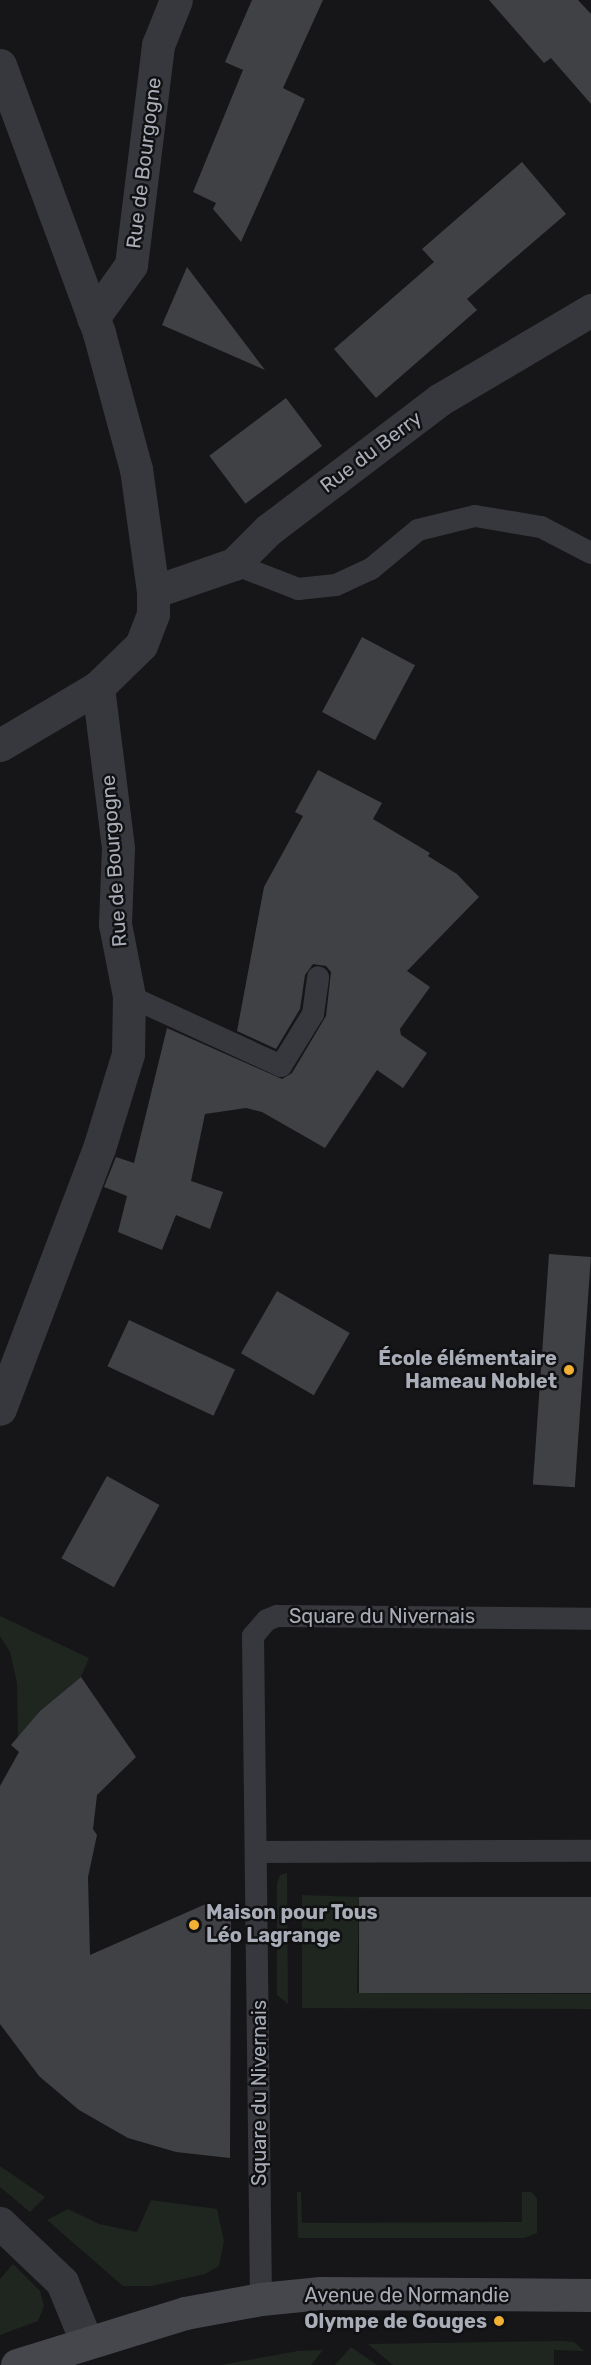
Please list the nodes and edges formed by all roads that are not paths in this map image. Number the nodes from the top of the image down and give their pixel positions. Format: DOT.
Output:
graph roads {
  1 [pos="176,0"];
  2 [pos="0,65"];
  3 [pos="591,310"];
  4 [pos="93,318"];
  5 [pos="591,553"];
  6 [pos="234,564"];
  7 [pos="153,592"];
  8 [pos="98,687"];
  9 [pos="0,745"];
  10 [pos="318,977"];
  11 [pos="129,996"];
  12 [pos="0,1409"];
  13 [pos="591,1619"];
  14 [pos="256,1851"];
  15 [pos="591,1851"];
  16 [pos="0,2223"];
  17 [pos="591,2295"];
  18 [pos="261,2299"];
  19 [pos="86,2341"];
  20 [pos="16,2365"];
  1 -- 4 [label="street, Rue de Bourgogne"];
  2 -- 4 [label="street"];
  3 -- 6 [label="street, Rue du Berry"];
  4 -- 7 [label="street"];
  5 -- 6 [label="lane"];
  6 -- 7 [label="street, Rue du Berry"];
  7 -- 8 [label="street"];
  8 -- 9 [label="street"];
  8 -- 11 [label="street, Rue de Bourgogne"];
  10 -- 11 [label="lane"];
  11 -- 12 [label="street, Rue de Bourgogne"];
  13 -- 14 [label="lane, Square du Nivernais"];
  14 -- 15 [label="lane"];
  14 -- 18 [label="lane, Square du Nivernais"];
  16 -- 19 [label="street"];
  17 -- 18 [label="main road, Avenue de Normandie"];
  18 -- 19 [label="main road, Avenue de Normandie"];
  19 -- 20 [label="main road, Avenue de Normandie"];
}
